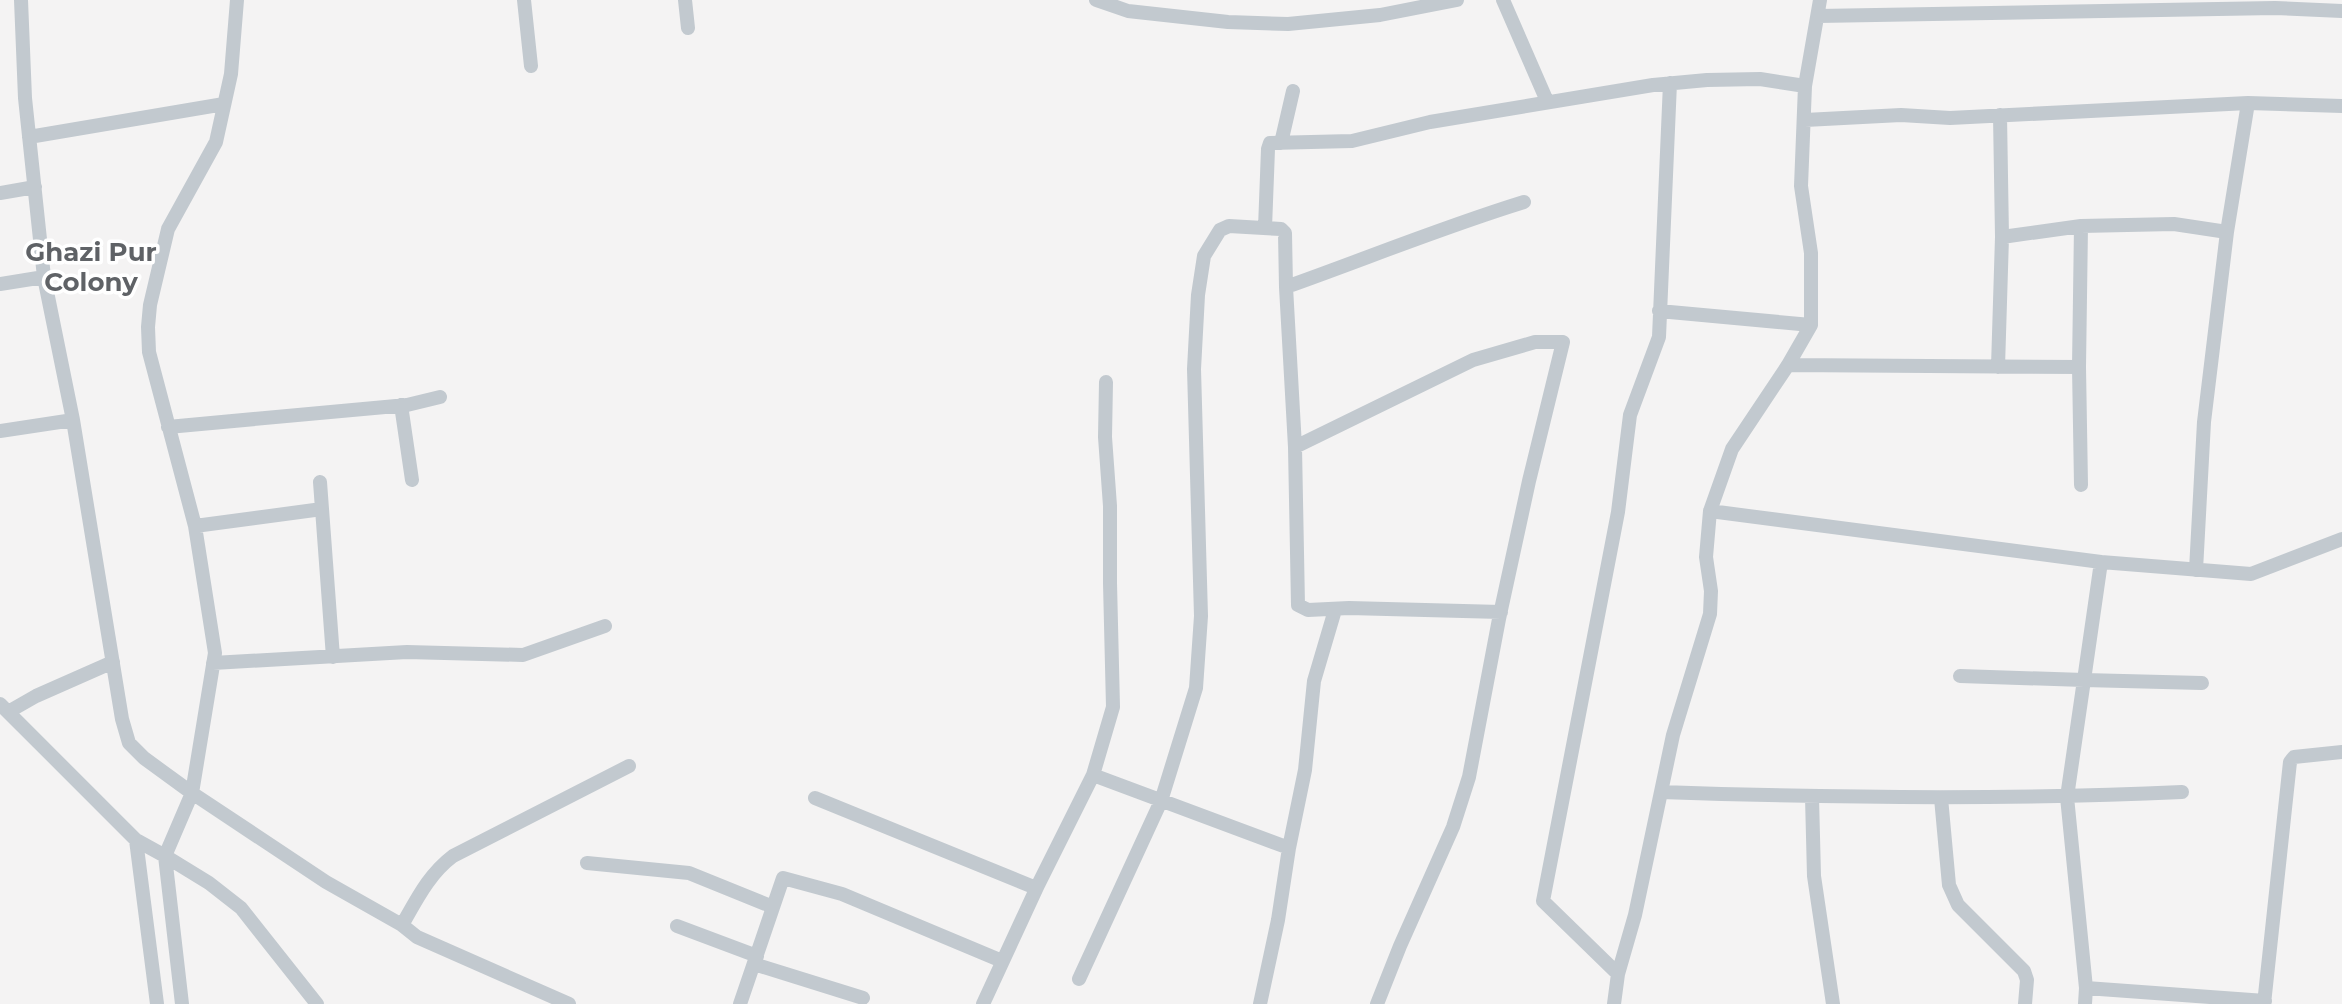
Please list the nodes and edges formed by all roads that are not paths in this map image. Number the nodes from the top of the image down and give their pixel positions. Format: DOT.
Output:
graph roads {
  1 [pos="21,0"];
  2 [pos="237,0"];
  3 [pos="524,0"];
  4 [pos="685,0"];
  5 [pos="1096,0"];
  6 [pos="1457,0"];
  7 [pos="1503,0"];
  8 [pos="1820,0"];
  9 [pos="2342,11"];
  10 [pos="1818,16"];
  11 [pos="688,28"];
  12 [pos="531,66"];
  13 [pos="1670,83"];
  14 [pos="1805,86"];
  15 [pos="1293,91"];
  16 [pos="1547,101"];
  17 [pos="2248,103"];
  18 [pos="224,104"];
  19 [pos="2342,106"];
  20 [pos="2000,115"];
  21 [pos="1805,120"];
  22 [pos="29,137"];
  23 [pos="1281,143"];
  24 [pos="35,187"];
  25 [pos="0,193"];
  26 [pos="1524,202"];
  27 [pos="2081,226"];
  28 [pos="1265,228"];
  29 [pos="2227,232"];
  30 [pos="2002,237"];
  31 [pos="44,277"];
  32 [pos="0,284"];
  33 [pos="1286,287"];
  34 [pos="1659,311"];
  35 [pos="1811,325"];
  36 [pos="1788,365"];
  37 [pos="1998,367"];
  38 [pos="2079,367"];
  39 [pos="1106,382"];
  40 [pos="440,397"];
  41 [pos="401,405"];
  42 [pos="73,420"];
  43 [pos="168,427"];
  44 [pos="0,431"];
  45 [pos="1295,447"];
  46 [pos="412,480"];
  47 [pos="320,482"];
  48 [pos="2081,485"];
  49 [pos="322,509"];
  50 [pos="1710,511"];
  51 [pos="195,526"];
  52 [pos="2342,539"];
  53 [pos="2101,562"];
  54 [pos="2196,570"];
  55 [pos="1335,610"];
  56 [pos="1501,612"];
  57 [pos="605,626"];
  58 [pos="333,657"];
  59 [pos="113,662"];
  60 [pos="213,663"];
  61 [pos="1960,676"];
  62 [pos="2084,680"];
  63 [pos="2202,683"];
  64 [pos="4,708"];
  65 [pos="2342,752"];
  66 [pos="629,766"];
  67 [pos="1093,775"];
  68 [pos="1661,792"];
  69 [pos="2182,792"];
  70 [pos="192,793"];
  71 [pos="1812,797"];
  72 [pos="2067,797"];
  73 [pos="815,798"];
  74 [pos="1941,798"];
  75 [pos="1161,801"];
  76 [pos="136,840"];
  77 [pos="1289,848"];
  78 [pos="165,856"];
  79 [pos="587,863"];
  80 [pos="1036,888"];
  81 [pos="773,907"];
  82 [pos="402,925"];
  83 [pos="677,926"];
  84 [pos="755,960"];
  85 [pos="1002,961"];
  86 [pos="1618,974"];
  87 [pos="1079,979"];
  88 [pos="2086,988"];
  89 [pos="863,998"];
  90 [pos="2264,1002"];
  91 [pos="157,1004"];
  92 [pos="182,1004"];
  93 [pos="317,1004"];
  94 [pos="569,1004"];
  95 [pos="740,1004"];
  96 [pos="983,1004"];
  97 [pos="1260,1004"];
  98 [pos="1377,1004"];
  99 [pos="1614,1004"];
  100 [pos="1833,1004"];
  101 [pos="2025,1004"];
  102 [pos="2085,1004"];
  1 -- 22 [label="street"];
  2 -- 18 [label="street"];
  3 -- 12 [label="street"];
  4 -- 11 [label="street"];
  5 -- 6 [label="street"];
  7 -- 16 [label="street"];
  8 -- 10 [label="street"];
  9 -- 10 [label="street"];
  10 -- 14 [label="street"];
  13 -- 14 [label="street"];
  13 -- 16 [label="street"];
  13 -- 34 [label="street"];
  14 -- 21 [label="street"];
  15 -- 23 [label="street"];
  16 -- 23 [label="street"];
  17 -- 19 [label="street"];
  17 -- 20 [label="street"];
  17 -- 29 [label="street"];
  18 -- 22 [label="street"];
  18 -- 43 [label="street"];
  20 -- 21 [label="street"];
  20 -- 30 [label="street"];
  21 -- 35 [label="street"];
  22 -- 24 [label="street"];
  23 -- 28 [label="street"];
  24 -- 25 [label="street"];
  24 -- 31 [label="street"];
  26 -- 33 [label="street"];
  27 -- 29 [label="street"];
  27 -- 30 [label="street"];
  27 -- 38 [label="street"];
  28 -- 33 [label="street"];
  28 -- 75 [label="street"];
  29 -- 54 [label="street"];
  30 -- 37 [label="street"];
  31 -- 32 [label="street"];
  31 -- 42 [label="street"];
  33 -- 45 [label="street"];
  34 -- 35 [label="street"];
  34 -- 86 [label="street"];
  35 -- 36 [label="street"];
  36 -- 37 [label="street"];
  36 -- 50 [label="street"];
  37 -- 38 [label="street"];
  38 -- 48 [label="street"];
  39 -- 67 [label="street"];
  40 -- 41 [label="street"];
  41 -- 43 [label="street"];
  41 -- 46 [label="street"];
  42 -- 44 [label="street"];
  42 -- 59 [label="street"];
  43 -- 51 [label="street"];
  45 -- 55 [label="street"];
  45 -- 56 [label="street"];
  47 -- 49 [label="street"];
  49 -- 51 [label="street"];
  49 -- 58 [label="street"];
  50 -- 53 [label="street"];
  50 -- 68 [label="street"];
  51 -- 60 [label="street"];
  52 -- 54 [label="street"];
  53 -- 54 [label="street"];
  53 -- 62 [label="street"];
  55 -- 56 [label="street"];
  55 -- 77 [label="street"];
  56 -- 98 [label="street"];
  57 -- 58 [label="street"];
  58 -- 60 [label="street"];
  59 -- 64 [label="street"];
  59 -- 70 [label="street"];
  60 -- 70 [label="street"];
  61 -- 62 [label="street"];
  62 -- 63 [label="street"];
  62 -- 72 [label="street"];
  64 -- 76 [label="street"];
  65 -- 90 [label="street"];
  66 -- 82 [label="street"];
  67 -- 75 [label="street"];
  67 -- 80 [label="street"];
  68 -- 71 [label="street"];
  68 -- 86 [label="street"];
  69 -- 72 [label="street"];
  70 -- 78 [label="street"];
  70 -- 82 [label="street"];
  71 -- 74 [label="street"];
  71 -- 100 [label="street"];
  72 -- 74 [label="street"];
  72 -- 88 [label="street"];
  73 -- 80 [label="street"];
  74 -- 101 [label="street"];
  75 -- 77 [label="street"];
  75 -- 87 [label="street"];
  76 -- 78 [label="street"];
  76 -- 91 [label="street"];
  77 -- 97 [label="street"];
  78 -- 92 [label="street"];
  78 -- 93 [label="street"];
  79 -- 81 [label="street"];
  80 -- 85 [label="street"];
  81 -- 84 [label="street"];
  81 -- 85 [label="street"];
  82 -- 94 [label="street"];
  83 -- 84 [label="street"];
  84 -- 89 [label="street"];
  84 -- 95 [label="street"];
  85 -- 96 [label="street"];
  86 -- 99 [label="street"];
  88 -- 90 [label="street"];
  88 -- 102 [label="street"];
}
